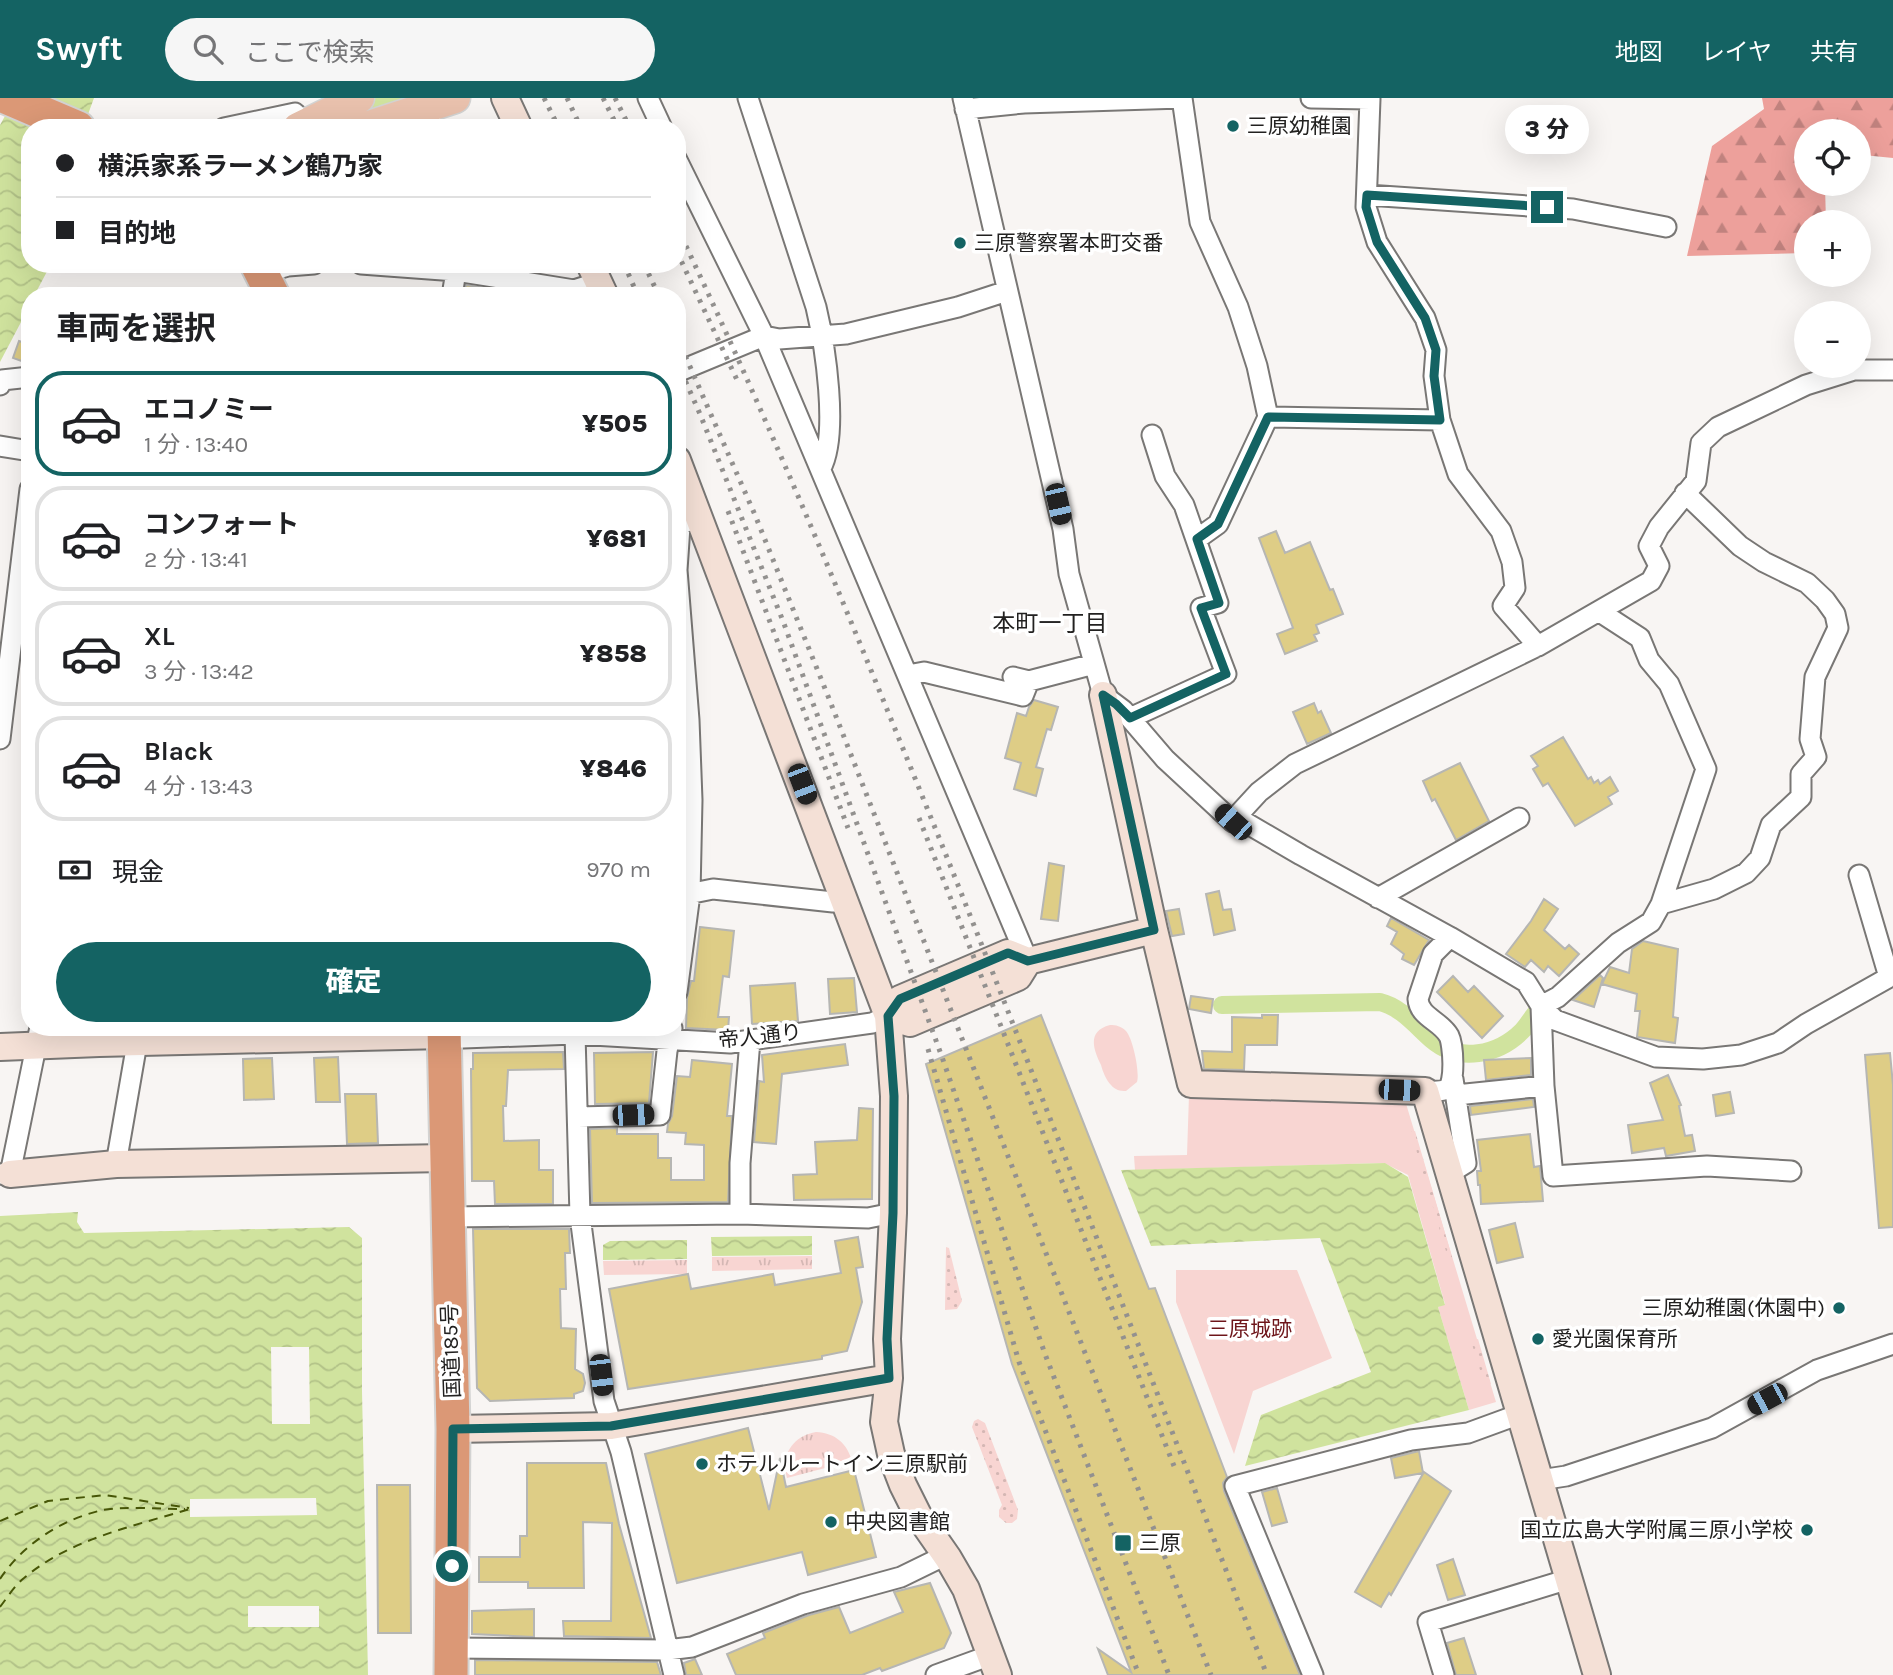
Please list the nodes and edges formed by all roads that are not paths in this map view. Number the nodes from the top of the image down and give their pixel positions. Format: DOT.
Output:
graph roads {
  1 [pos="359,98"];
  2 [pos="455,98"];
  3 [pos="505,98"];
  4 [pos="648,98"];
  5 [pos="748,98"];
  6 [pos="1182,98"];
  7 [pos="1311,98"];
  8 [pos="1347,98"];
  9 [pos="9,99"];
  10 [pos="1117,99"];
  11 [pos="964,103"];
  12 [pos="324,105"];
  13 [pos="428,118"];
  14 [pos="57,119"];
  15 [pos="267,119"];
  16 [pos="297,119"];
  17 [pos="308,119"];
  18 [pos="515,119"];
  19 [pos="658,119"];
  20 [pos="686,178"];
  21 [pos="1367,195"];
  22 [pos="1665,227"];
  23 [pos="468,273"];
  24 [pos="555,287"];
  25 [pos="1007,291"];
  26 [pos="822,335"];
  27 [pos="764,336"];
  28 [pos="686,368"];
  29 [pos="1893,370"];
  30 [pos="21,378"];
  31 [pos="0,384"];
  32 [pos="1268,417"];
  33 [pos="1440,420"];
  34 [pos="1152,435"];
  35 [pos="0,446"];
  36 [pos="21,450"];
  37 [pos="821,468"];
  38 [pos="686,483"];
  39 [pos="1685,493"];
  40 [pos="698,513"];
  41 [pos="686,522"];
  42 [pos="1197,539"];
  43 [pos="21,555"];
  44 [pos="16,592"];
  45 [pos="1600,612"];
  46 [pos="1538,646"];
  47 [pos="1094,664"];
  48 [pos="908,675"];
  49 [pos="686,685"];
  50 [pos="1103,695"];
  51 [pos="1130,718"];
  52 [pos="0,739"];
  53 [pos="686,780"];
  54 [pos="1236,817"];
  55 [pos="1519,818"];
  56 [pos="1859,875"];
  57 [pos="686,895"];
  58 [pos="844,898"];
  59 [pos="1378,898"];
  60 [pos="1661,904"];
  61 [pos="1154,930"];
  62 [pos="1450,937"];
  63 [pos="1028,961"];
  64 [pos="1891,976"];
  65 [pos="1541,1006"];
  66 [pos="888,1016"];
  67 [pos="686,1035"];
  68 [pos="38,1036"];
  69 [pos="105,1036"];
  70 [pos="175,1036"];
  71 [pos="444,1036"];
  72 [pos="458,1036"];
  73 [pos="520,1036"];
  74 [pos="575,1036"];
  75 [pos="671,1036"];
  76 [pos="750,1040"];
  77 [pos="137,1043"];
  78 [pos="0,1047"];
  79 [pos="1544,1086"];
  80 [pos="1455,1087"];
  81 [pos="1425,1091"];
  82 [pos="578,1117"];
  83 [pos="446,1158"];
  84 [pos="116,1164"];
  85 [pos="1791,1171"];
  86 [pos="1450,1173"];
  87 [pos="5,1174"];
  88 [pos="893,1213"];
  89 [pos="740,1214"];
  90 [pos="580,1216"];
  91 [pos="447,1217"];
  92 [pos="1893,1344"];
  93 [pos="889,1378"];
  94 [pos="1520,1413"];
  95 [pos="611,1426"];
  96 [pos="453,1429"];
  97 [pos="1540,1480"];
  98 [pos="946,1555"];
  99 [pos="1569,1579"];
  100 [pos="667,1650"];
  101 [pos="451,1661"];
  102 [pos="995,1665"];
  103 [pos="674,1675"];
  104 [pos="936,1675"];
  105 [pos="1313,1675"];
  106 [pos="1444,1675"];
  107 [pos="1597,1675"];
  1 -- 12 [label="main road"];
  2 -- 13 [label="main road"];
  3 -- 18 [label="street"];
  4 -- 19 [label="street"];
  5 -- 26 [label="street"];
  6 -- 10 [label="street"];
  6 -- 32 [label="street"];
  7 -- 8 [label="street"];
  8 -- 21 [label="street"];
  9 -- 14 [label="highway"];
  10 -- 11 [label="street"];
  11 -- 25 [label="street"];
  12 -- 17 [label="main road"];
  15 -- 16 [label="street"];
  20 -- 27 [label="street"];
  21 -- 22 [label="street"];
  21 -- 33 [label="street"];
  23 -- 24 [label="street"];
  25 -- 26 [label="street"];
  25 -- 47 [label="street"];
  26 -- 27 [label="street"];
  26 -- 37 [label="street"];
  27 -- 28 [label="street"];
  27 -- 37 [label="street"];
  29 -- 39 [label="street"];
  30 -- 31 [label="street"];
  32 -- 33 [label="street"];
  32 -- 42 [label="street"];
  33 -- 46 [label="street"];
  34 -- 42 [label="street"];
  35 -- 36 [label="street"];
  37 -- 48 [label="street"];
  38 -- 40 [label="street"];
  39 -- 45 [label="street"];
  39 -- 60 [label="street"];
  40 -- 41 [label="street"];
  40 -- 58 [label="street"];
  42 -- 51 [label="street"];
  43 -- 44 [label="street"];
  44 -- 52 [label="street"];
  45 -- 46 [label="street"];
  45 -- 60 [label="street"];
  46 -- 54 [label="street"];
  47 -- 48 [label="street"];
  47 -- 50 [label="street"];
  48 -- 63 [label="street"];
  49 -- 53 [label="street"];
  50 -- 51 [label="street"];
  50 -- 61 [label="street"];
  51 -- 54 [label="street"];
  54 -- 59 [label="street"];
  55 -- 59 [label="street"];
  56 -- 64 [label="street"];
  57 -- 58 [label="street"];
  58 -- 66 [label="street"];
  59 -- 62 [label="street"];
  60 -- 65 [label="street"];
  61 -- 63 [label="street"];
  61 -- 81 [label="street"];
  62 -- 65 [label="street"];
  62 -- 80 [label="street"];
  63 -- 66 [label="street"];
  64 -- 65 [label="street"];
  65 -- 79 [label="street"];
  66 -- 76 [label="street, 帝人通り"];
  66 -- 88 [label="street"];
  67 -- 76 [label="street, 帝人通り"];
  68 -- 78 [label="street, 帝人通り"];
  68 -- 87 [label="street"];
  69 -- 77 [label="street, 帝人通り"];
  70 -- 77 [label="street, 帝人通り"];
  71 -- 83 [label="highway, 国道185号"];
  72 -- 73 [label="street, 帝人通り"];
  74 -- 82 [label="street"];
  75 -- 82 [label="street"];
  76 -- 89 [label="street"];
  77 -- 84 [label="street"];
  79 -- 80 [label="street"];
  79 -- 85 [label="street"];
  80 -- 81 [label="street"];
  80 -- 86 [label="street"];
  81 -- 86 [label="street"];
  82 -- 90 [label="street"];
  83 -- 84 [label="street"];
  83 -- 91 [label="highway, 国道185号"];
  84 -- 87 [label="street"];
  86 -- 94 [label="street"];
  88 -- 89 [label="street"];
  88 -- 93 [label="street"];
  89 -- 90 [label="street"];
  90 -- 91 [label="street"];
  90 -- 95 [label="street"];
  91 -- 96 [label="highway, 国道185号"];
  92 -- 97 [label="street"];
  93 -- 95 [label="street"];
  93 -- 98 [label="street"];
  94 -- 97 [label="street"];
  94 -- 105 [label="street"];
  95 -- 96 [label="street"];
  95 -- 100 [label="street"];
  96 -- 101 [label="highway, 国道185号"];
  97 -- 99 [label="street"];
  98 -- 100 [label="street"];
  98 -- 102 [label="street"];
  99 -- 106 [label="street"];
  99 -- 107 [label="street"];
  100 -- 101 [label="street"];
  100 -- 103 [label="street"];
  102 -- 104 [label="street"];
}
